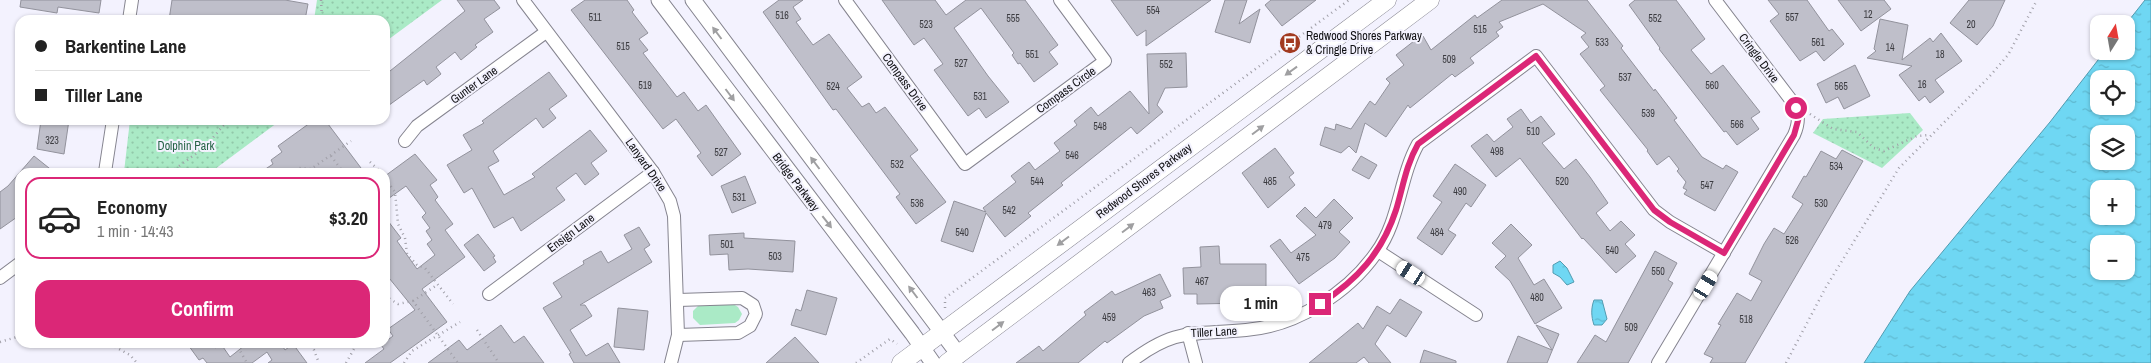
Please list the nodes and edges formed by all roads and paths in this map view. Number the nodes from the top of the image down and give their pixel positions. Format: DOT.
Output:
graph roads {
  1 [pos="132,0"];
  2 [pos="321,0"];
  3 [pos="523,0"];
  4 [pos="659,0"];
  5 [pos="693,0"];
  6 [pos="845,0"];
  7 [pos="1060,0"];
  8 [pos="1349,0"];
  9 [pos="1387,0"];
  10 [pos="1430,0"];
  11 [pos="1715,0"];
  12 [pos="2037,0"];
  13 [pos="130,15"];
  14 [pos="322,15"];
  15 [pos="546,32"];
  16 [pos="1799,117"];
  17 [pos="112,125"];
  18 [pos="224,125"];
  19 [pos="1931,135"];
  20 [pos="351,141"];
  21 [pos="405,141"];
  22 [pos="331,156"];
  23 [pos="370,162"];
  24 [pos="965,164"];
  25 [pos="106,168"];
  26 [pos="176,168"];
  27 [pos="313,168"];
  28 [pos="340,168"];
  29 [pos="377,168"];
  30 [pos="653,172"];
  31 [pos="390,185"];
  32 [pos="1378,251"];
  33 [pos="1724,253"];
  34 [pos="15,267"];
  35 [pos="0,278"];
  36 [pos="437,284"];
  37 [pos="489,294"];
  38 [pos="390,299"];
  39 [pos="678,300"];
  40 [pos="413,301"];
  41 [pos="452,304"];
  42 [pos="945,308"];
  43 [pos="1476,315"];
  44 [pos="460,322"];
  45 [pos="477,330"];
  46 [pos="941,332"];
  47 [pos="1188,333"];
  48 [pos="678,335"];
  49 [pos="437,336"];
  50 [pos="15,338"];
  51 [pos="0,342"];
  52 [pos="897,344"];
  53 [pos="922,346"];
  54 [pos="117,348"];
  55 [pos="239,348"];
  56 [pos="312,348"];
  57 [pos="355,348"];
  58 [pos="957,360"];
  59 [pos="137,363"];
  60 [pos="247,363"];
  61 [pos="319,363"];
  62 [pos="346,363"];
  63 [pos="404,363"];
  64 [pos="458,363"];
  65 [pos="499,363"];
  66 [pos="671,363"];
  67 [pos="856,363"];
  68 [pos="901,363"];
  69 [pos="933,363"];
  70 [pos="1129,363"];
  71 [pos="1196,363"];
  72 [pos="1658,363"];
  73 [pos="1786,363"];
  1 -- 13 [label="street"];
  2 -- 14 [label="path"];
  3 -- 15 [label="street, Lanyard Drive"];
  4 -- 53 [label="street, Bridge Parkway, one-way"];
  46 -- 5 [label="street, one-way"];
  6 -- 24 [label="street, Compass Drive"];
  7 -- 24 [label="street, Compass Circle"];
  8 -- 42 [label="path"];
  9 -- 46 [label="main road, Redwood Shores Parkway, one-way"];
  58 -- 10 [label="main road, one-way"];
  11 -- 16 [label="street, Cringle Drive"];
  12 -- 19 [label="path"];
  15 -- 21 [label="street, Gunter Lane"];
  15 -- 30 [label="street, Lanyard Drive"];
  16 -- 19 [label="path"];
  16 -- 33 [label="street"];
  17 -- 25 [label="street"];
  18 -- 26 [label="path"];
  19 -- 73 [label="path"];
  20 -- 22 [label="path"];
  22 -- 27 [label="path"];
  22 -- 28 [label="path"];
  23 -- 29 [label="path"];
  30 -- 37 [label="street, Ensign Lane"];
  30 -- 39 [label="street, Lanyard Drive"];
  31 -- 36 [label="path"];
  32 -- 33 [label="street, Tiller Lane"];
  32 -- 43 [label="street"];
  32 -- 47 [label="street, Tiller Lane"];
  33 -- 72 [label="street"];
  34 -- 35 [label="street"];
  36 -- 40 [label="path"];
  36 -- 41 [label="path"];
  38 -- 40 [label="path"];
  39 -- 48 [label="street, Lanyard Drive"];
  39 -- 48 [label="street"];
  40 -- 49 [label="path"];
  44 -- 49 [label="path"];
  45 -- 65 [label="path"];
  46 -- 53 [label="main road, Redwood Shores Parkway"];
  46 -- 58 [label="street"];
  47 -- 70 [label="street, Tiller Lane"];
  47 -- 71 [label="street"];
  48 -- 66 [label="street, Lanyard Drive"];
  49 -- 63 [label="path"];
  49 -- 64 [label="path"];
  50 -- 51 [label="path"];
  52 -- 67 [label="path"];
  53 -- 68 [label="main road, Redwood Shores Parkway"];
  53 -- 69 [label="street, Bridge Parkway"];
  54 -- 59 [label="path"];
  55 -- 60 [label="path"];
  56 -- 61 [label="path"];
  57 -- 62 [label="path"];
}
